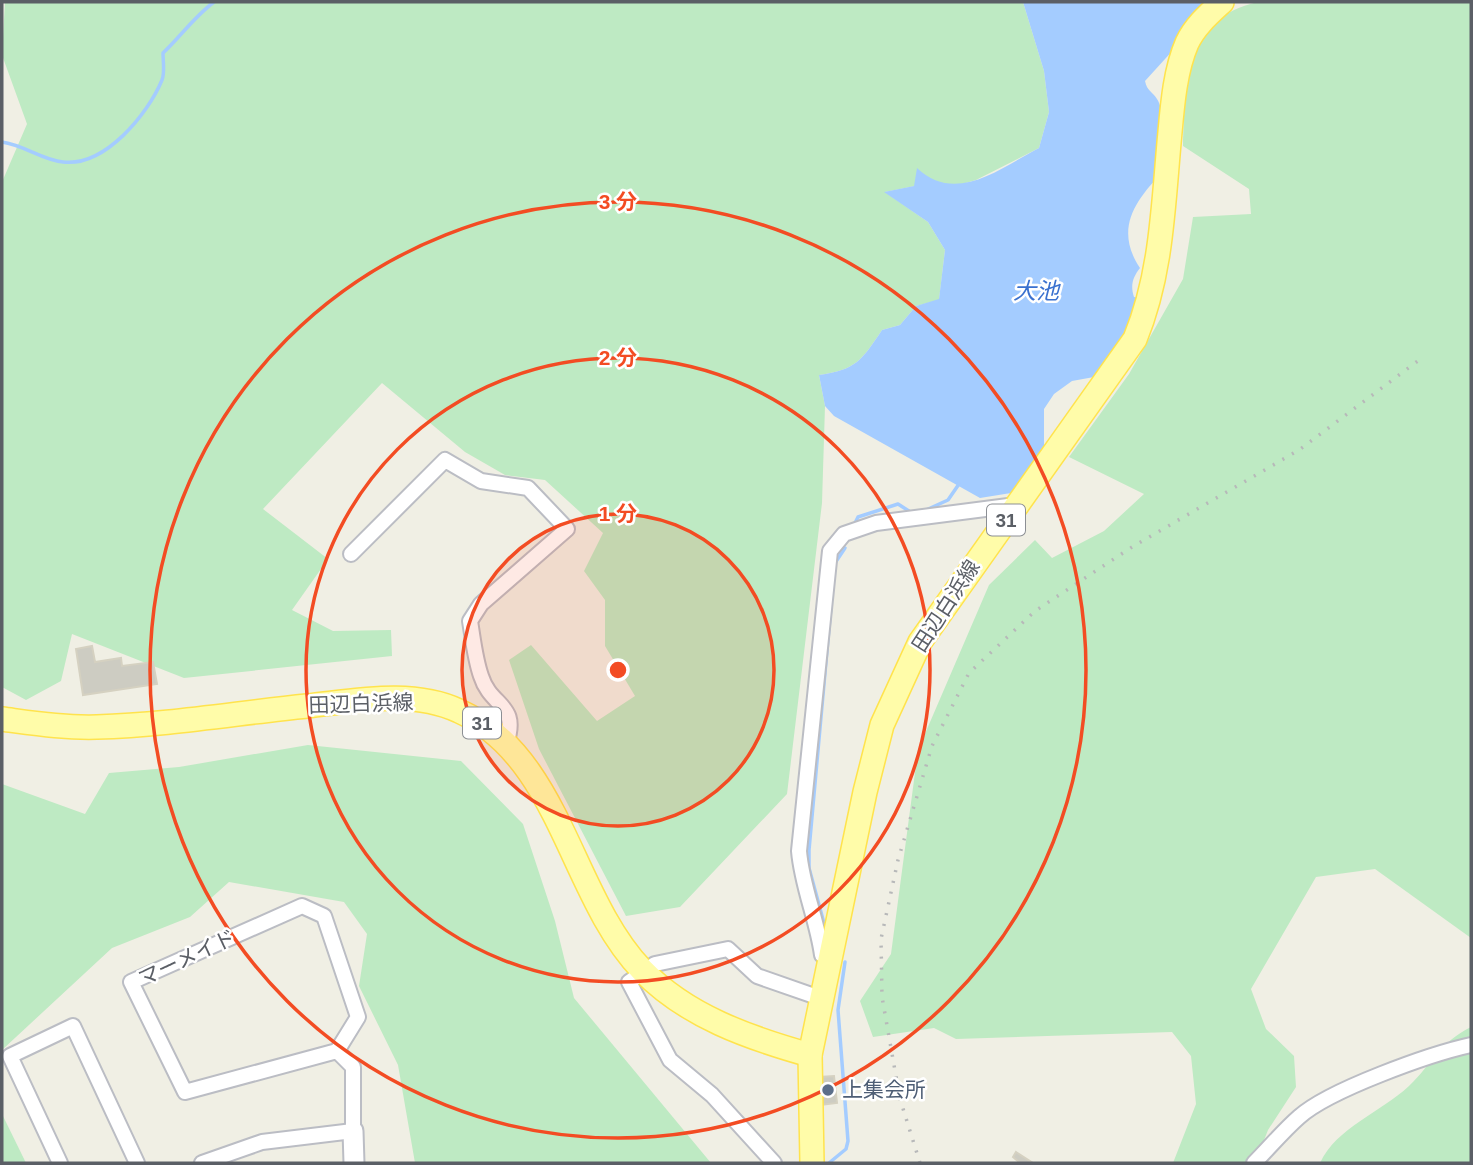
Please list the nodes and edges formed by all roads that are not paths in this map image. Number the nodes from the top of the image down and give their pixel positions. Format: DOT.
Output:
graph roads {
  1 [pos="1222,2"];
  2 [pos="1016,505"];
  3 [pos="351,554"];
  4 [pos="2,719"];
  5 [pos="506,744"];
  6 [pos="831,960"];
  7 [pos="642,971"];
  8 [pos="823,999"];
  9 [pos="1471,1045"];
  10 [pos="337,1051"];
  11 [pos="810,1055"];
  12 [pos="353,1131"];
  13 [pos="60,1163"];
  14 [pos="137,1163"];
  15 [pos="202,1163"];
  16 [pos="354,1163"];
  17 [pos="774,1163"];
  18 [pos="812,1163"];
  19 [pos="1254,1163"];
  1 -- 2 [label="main road, 田辺白浜線 / 31"];
  2 -- 6 [label="main road, 田辺白浜線 / 31"];
  2 -- 6 [label="street"];
  3 -- 5 [label="street"];
  4 -- 5 [label="main road, 田辺白浜線 / 31"];
  5 -- 7 [label="main road, 田辺白浜線 / 31"];
  6 -- 8 [label="main road, 田辺白浜線 / 31"];
  7 -- 8 [label="street"];
  7 -- 11 [label="main road, 田辺白浜線 / 31"];
  7 -- 17 [label="street"];
  8 -- 11 [label="main road, 田辺白浜線 / 31"];
  9 -- 19 [label="street"];
  10 -- 10 [label="street, マーメイド"];
  10 -- 12 [label="street"];
  11 -- 18 [label="main road, 田辺白浜線 / 31"];
  12 -- 15 [label="street"];
  12 -- 16 [label="street"];
  13 -- 14 [label="street"];
}
